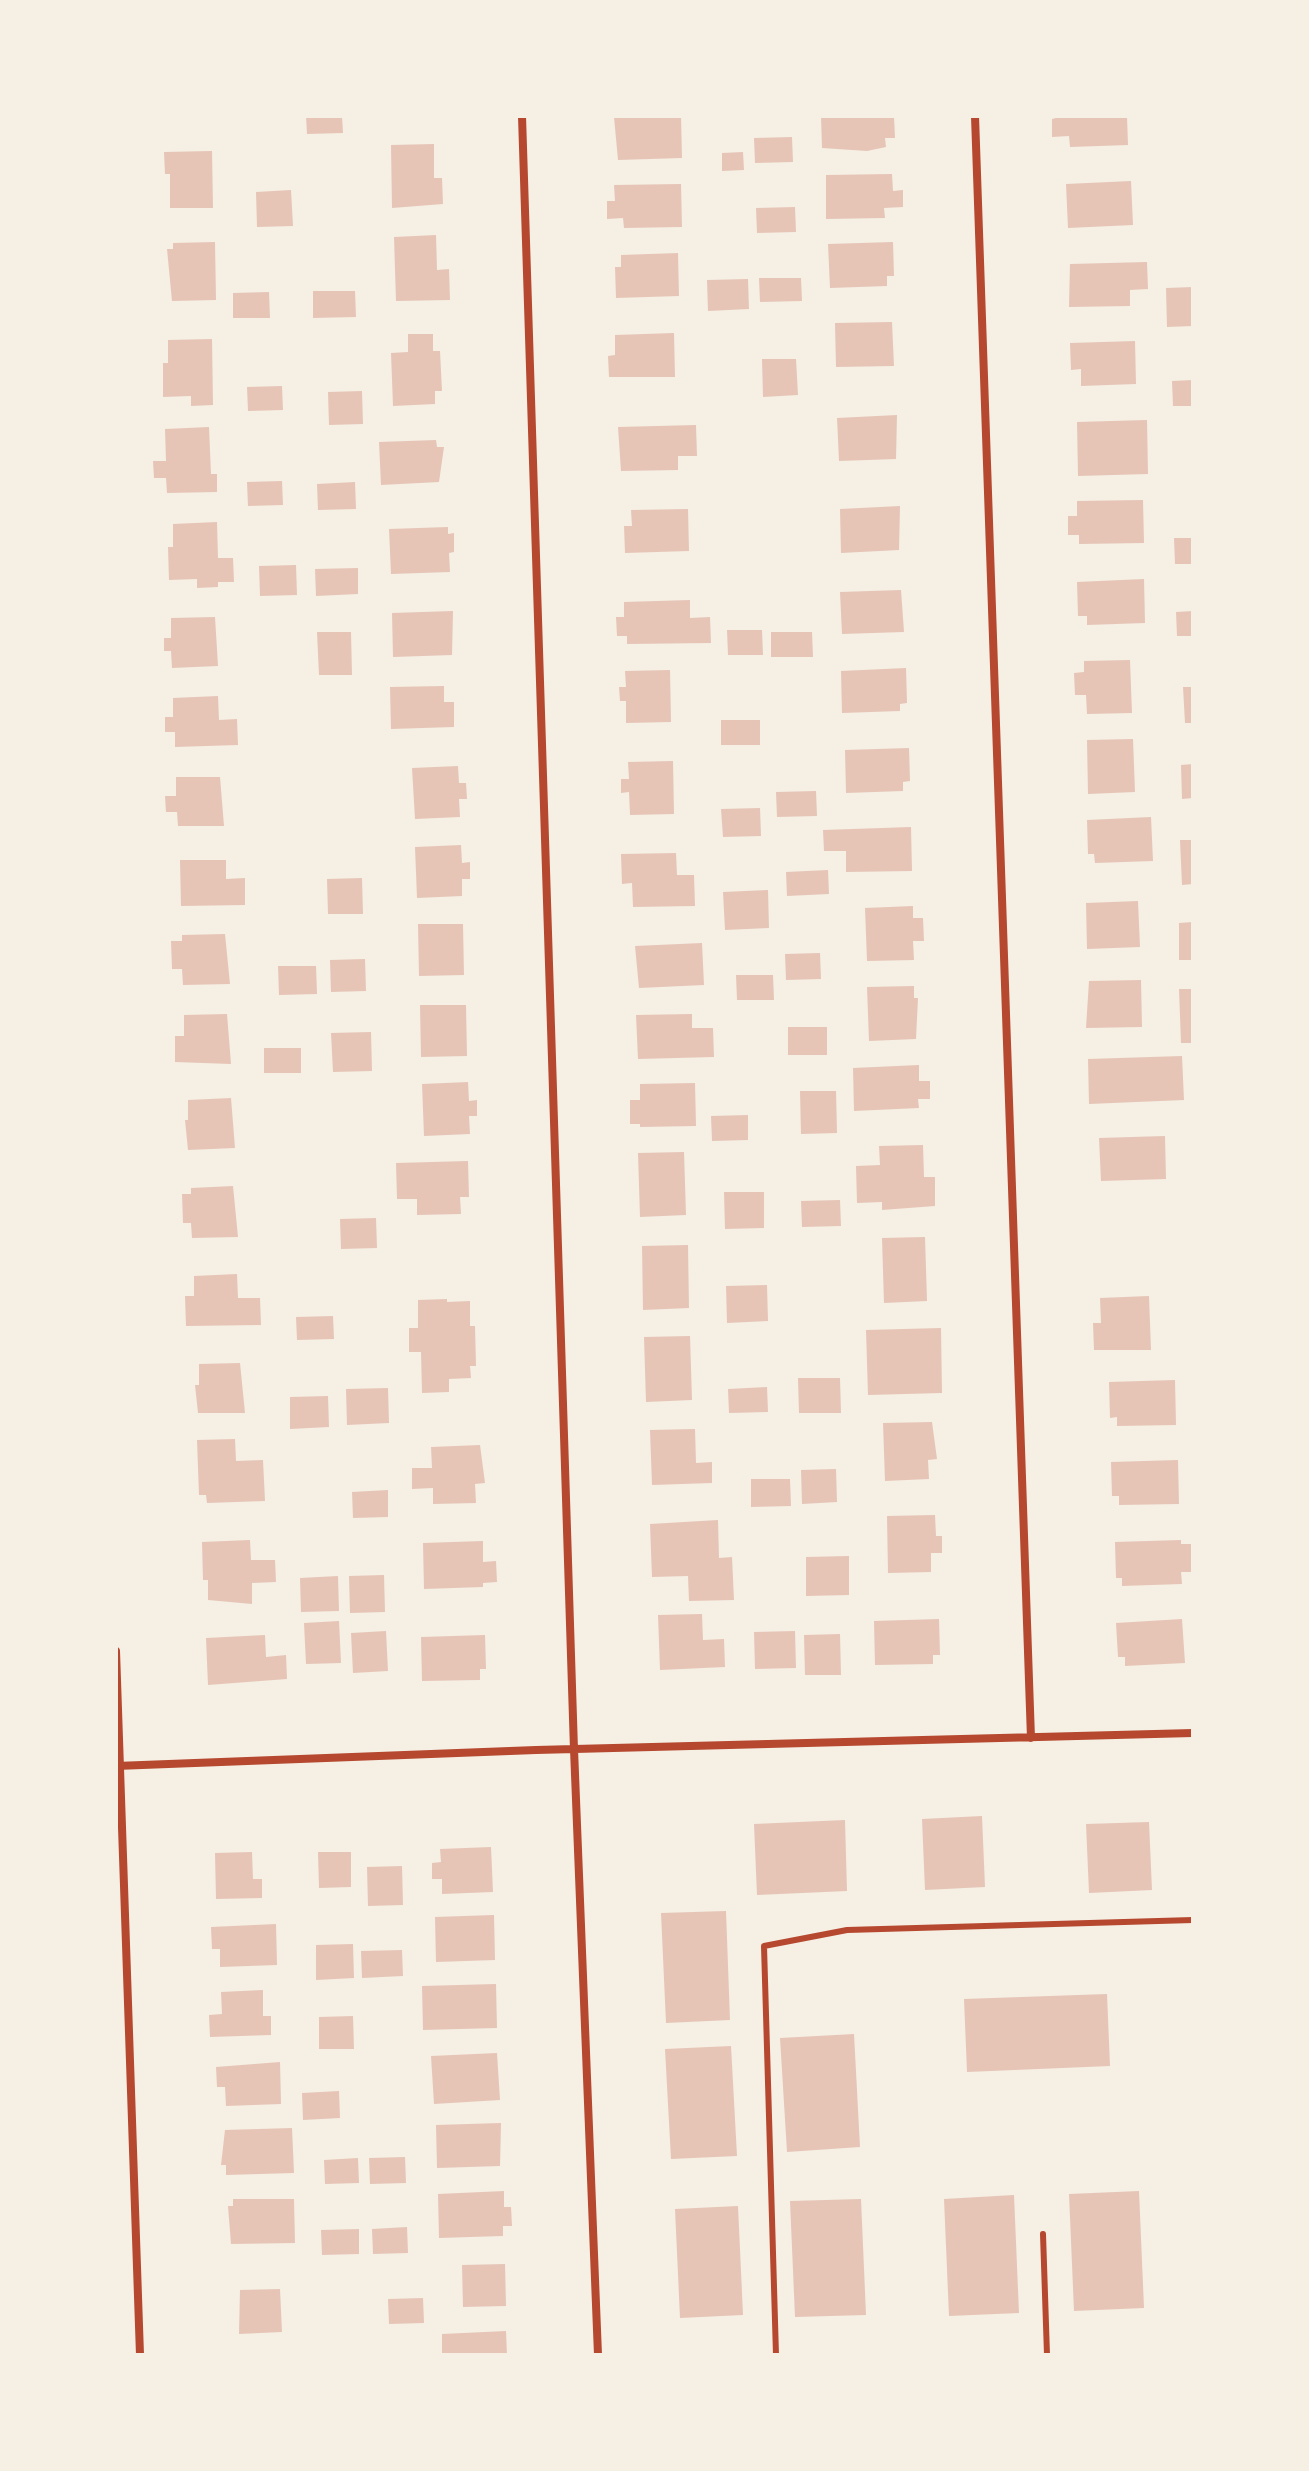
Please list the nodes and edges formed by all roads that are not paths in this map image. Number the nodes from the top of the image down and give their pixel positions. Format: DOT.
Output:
graph roads {
  1 [pos="522,116"];
  2 [pos="975,116"];
  3 [pos="116,1651"];
  4 [pos="1193,1733"];
  5 [pos="1031,1738"];
  6 [pos="574,1749"];
  7 [pos="118,1766"];
  8 [pos="1193,1920"];
  9 [pos="1043,2234"];
  10 [pos="140,2355"];
  11 [pos="598,2355"];
  12 [pos="776,2355"];
  13 [pos="1047,2355"];
  1 -- 6 [label="street"];
  2 -- 5 [label="street"];
  3 -- 7 [label="street"];
  4 -- 5 [label="street"];
  5 -- 6 [label="street"];
  6 -- 7 [label="street"];
  6 -- 11 [label="street"];
  7 -- 10 [label="street"];
  8 -- 12 [label="lane"];
  9 -- 13 [label="lane"];
}
